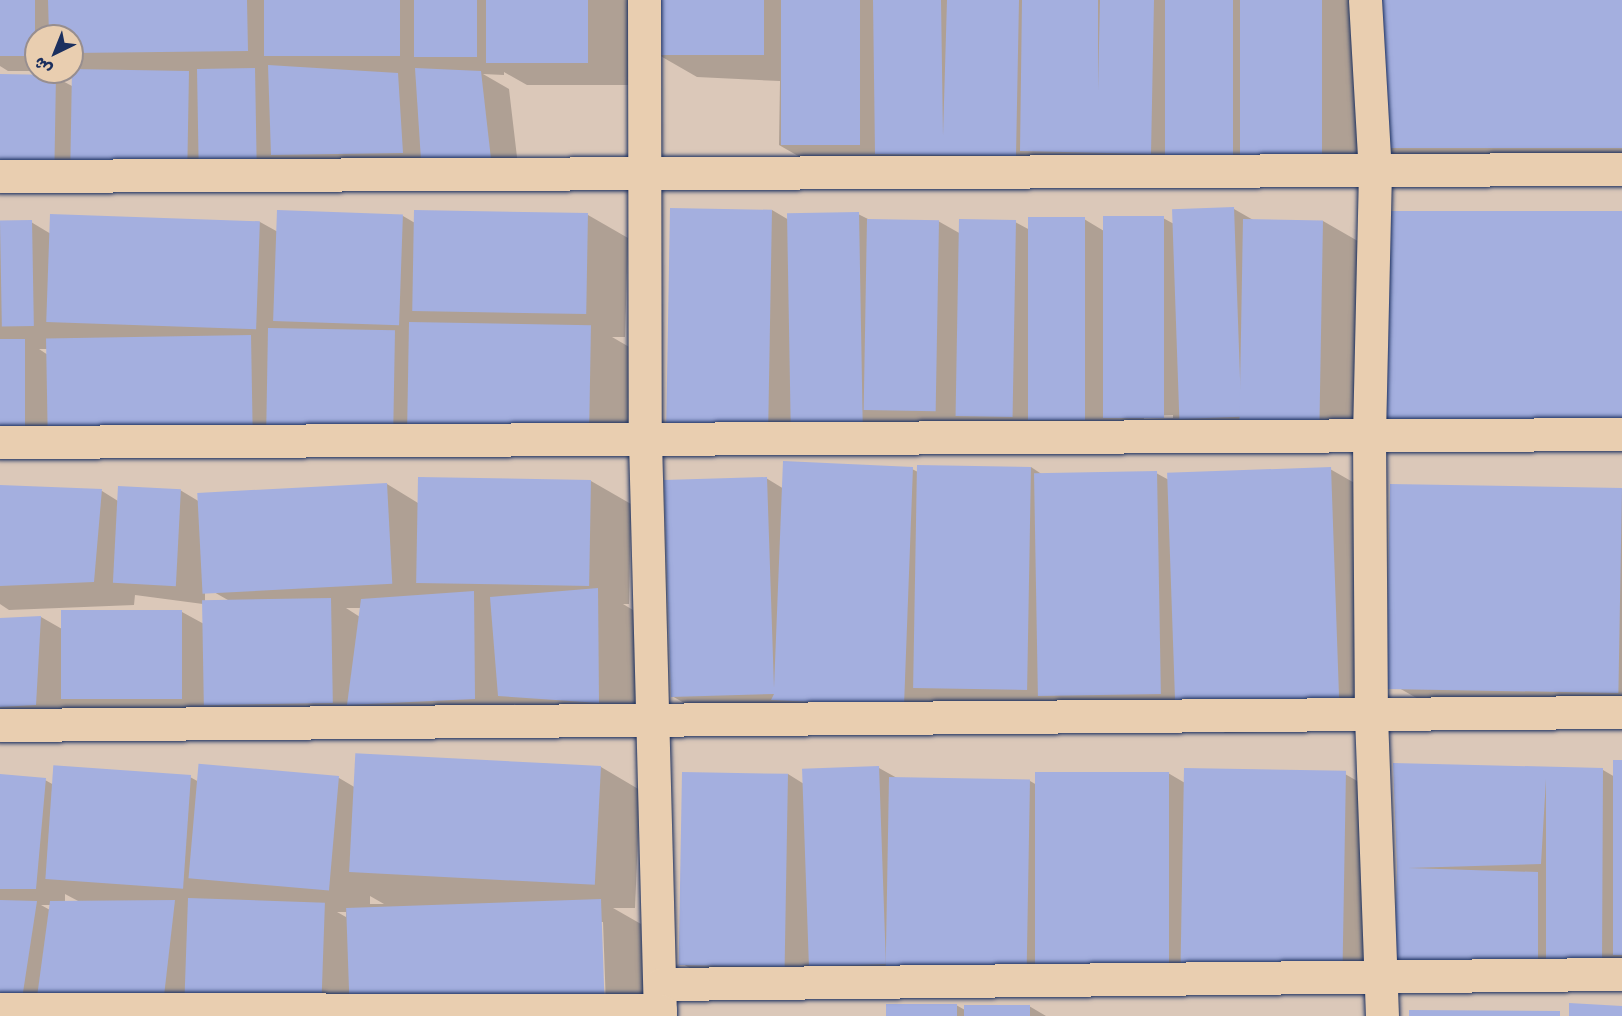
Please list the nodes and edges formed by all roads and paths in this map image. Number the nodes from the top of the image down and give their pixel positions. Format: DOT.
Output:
graph roads {
  1 [pos="644,0"];
  2 [pos="1365,0"];
  3 [pos="1622,169"];
  4 [pos="644,170"];
  5 [pos="1375,171"];
  6 [pos="0,176"];
  7 [pos="1622,434"];
  8 [pos="1369,435"];
  9 [pos="645,440"];
  10 [pos="0,442"];
  11 [pos="1622,712"];
  12 [pos="1371,716"];
  13 [pos="652,717"];
  14 [pos="0,725"];
  15 [pos="1622,974"];
  16 [pos="1381,975"];
  17 [pos="660,1003"];
  18 [pos="0,1009"];
  19 [pos="1382,1016"];
  1 -- 4 [label="street"];
  2 -- 5 [label="street"];
  3 -- 5 [label="street"];
  4 -- 5 [label="street"];
  4 -- 6 [label="street"];
  4 -- 9 [label="street"];
  5 -- 8 [label="street"];
  7 -- 8 [label="street"];
  8 -- 9 [label="street"];
  8 -- 12 [label="street"];
  9 -- 10 [label="street"];
  9 -- 13 [label="street"];
  11 -- 12 [label="street"];
  12 -- 13 [label="street"];
  12 -- 16 [label="street"];
  13 -- 14 [label="street"];
  13 -- 17 [label="street"];
  15 -- 16 [label="street"];
  16 -- 17 [label="street"];
  16 -- 19 [label="street"];
  17 -- 18 [label="street"];
}
